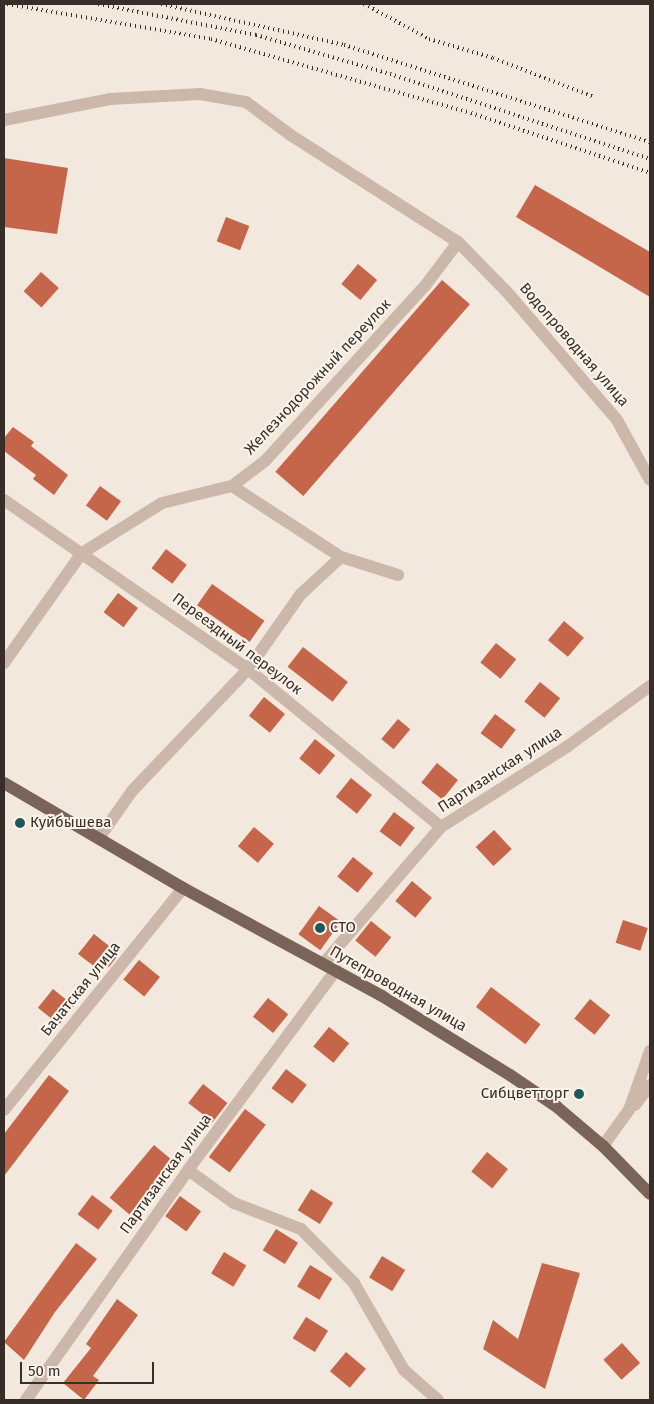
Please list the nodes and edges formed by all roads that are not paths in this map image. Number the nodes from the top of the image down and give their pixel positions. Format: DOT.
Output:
graph roads {
  1 [pos="4,120"];
  2 [pos="458,242"];
  3 [pos="650,480"];
  4 [pos="232,486"];
  5 [pos="4,500"];
  6 [pos="82,553"];
  7 [pos="342,557"];
  8 [pos="398,575"];
  9 [pos="4,663"];
  10 [pos="248,669"];
  11 [pos="650,686"];
  12 [pos="4,783"];
  13 [pos="442,827"];
  14 [pos="99,838"];
  15 [pos="183,888"];
  16 [pos="323,964"];
  17 [pos="336,970"];
  18 [pos="650,1051"];
  19 [pos="650,1086"];
  20 [pos="4,1110"];
  21 [pos="606,1142"];
  22 [pos="188,1170"];
  23 [pos="650,1194"];
  24 [pos="26,1400"];
  25 [pos="438,1400"];
  1 -- 2 [label="street, Водопроводная улица"];
  2 -- 3 [label="street, Водопроводная улица"];
  2 -- 4 [label="street, Железнодорожный переулок"];
  4 -- 6 [label="street, Железнодорожный переулок"];
  4 -- 7 [label="street"];
  5 -- 6 [label="street, Переездный переулок"];
  6 -- 9 [label="street, Железнодорожный переулок"];
  6 -- 10 [label="street, Переездный переулок"];
  7 -- 8 [label="street"];
  7 -- 10 [label="street"];
  10 -- 13 [label="street, Переездный переулок"];
  10 -- 14 [label="street"];
  11 -- 13 [label="street, Партизанская улица"];
  12 -- 14 [label="main road, Путепроводная улица"];
  13 -- 16 [label="street, Партизанская улица"];
  14 -- 15 [label="main road, Путепроводная улица"];
  15 -- 16 [label="main road, Путепроводная улица"];
  15 -- 20 [label="street, Бачатская улица"];
  16 -- 17 [label="main road, Путепроводная улица"];
  17 -- 21 [label="main road, Путепроводная улица"];
  17 -- 22 [label="street, Партизанская улица"];
  18 -- 21 [label="street"];
  19 -- 21 [label="street"];
  21 -- 23 [label="main road, Путепроводная улица"];
  22 -- 24 [label="street, Партизанская улица"];
  22 -- 25 [label="street"];
}
